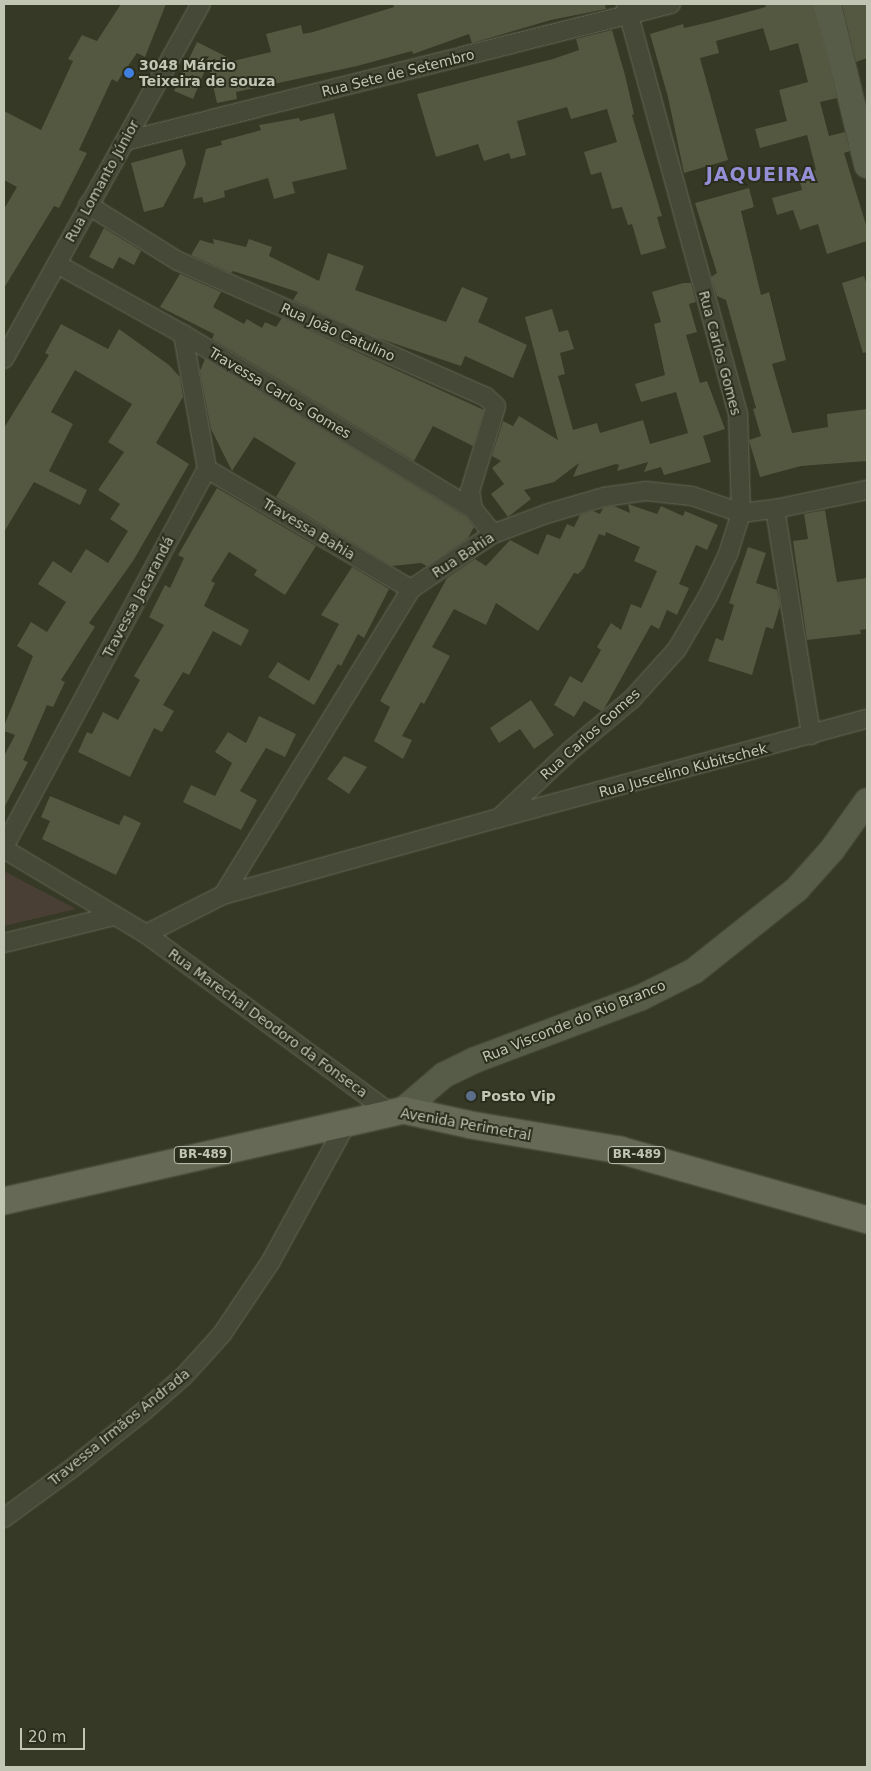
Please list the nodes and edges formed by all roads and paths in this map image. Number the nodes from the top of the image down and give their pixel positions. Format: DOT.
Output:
graph roads {
  1 [pos="201,4"];
  2 [pos="671,4"];
  3 [pos="828,4"];
  4 [pos="628,9"];
  5 [pos="125,141"];
  6 [pos="867,165"];
  7 [pos="88,205"];
  8 [pos="57,264"];
  9 [pos="183,334"];
  10 [pos="4,359"];
  11 [pos="207,469"];
  12 [pos="867,490"];
  13 [pos="473,509"];
  14 [pos="776,509"];
  15 [pos="741,513"];
  16 [pos="493,534"];
  17 [pos="411,589"];
  18 [pos="867,719"];
  19 [pos="811,735"];
  20 [pos="867,801"];
  21 [pos="498,818"];
  22 [pos="4,848"];
  23 [pos="223,895"];
  24 [pos="114,916"];
  25 [pos="146,934"];
  26 [pos="4,943"];
  27 [pos="396,1111"];
  28 [pos="347,1122"];
  29 [pos="4,1202"];
  30 [pos="867,1220"];
  31 [pos="4,1518"];
  1 -- 5 [label="street, Rua Lomanto Júnior"];
  2 -- 4 [label="street, Rua Sete de Setembro"];
  3 -- 6 [label="street"];
  4 -- 5 [label="street, Rua Sete de Setembro"];
  4 -- 15 [label="street, Rua Carlos Gomes"];
  5 -- 7 [label="street, Rua Lomanto Júnior"];
  7 -- 8 [label="street, Rua Lomanto Júnior"];
  7 -- 13 [label="street, Rua João Catulino"];
  8 -- 9 [label="street, Travessa Carlos Gomes"];
  8 -- 10 [label="street, Rua Lomanto Júnior"];
  9 -- 11 [label="street"];
  9 -- 13 [label="street, Travessa Carlos Gomes"];
  11 -- 17 [label="street, Travessa Bahia"];
  11 -- 22 [label="street, Travessa Jacarandá"];
  12 -- 14 [label="street, Rua Bahia"];
  13 -- 16 [label="street, Travessa Carlos Gomes"];
  14 -- 15 [label="street, Rua Bahia"];
  14 -- 19 [label="street"];
  15 -- 16 [label="street, Rua Bahia"];
  15 -- 21 [label="street, Rua Carlos Gomes"];
  16 -- 17 [label="street, Rua Bahia"];
  17 -- 23 [label="street, Rua Bahia"];
  18 -- 19 [label="street, Rua Juscelino Kubitschek"];
  19 -- 21 [label="street, Rua Juscelino Kubitschek"];
  20 -- 27 [label="street, Rua Visconde do Rio Branco"];
  21 -- 23 [label="street, Rua Carlos Gomes"];
  22 -- 24 [label="street, Rua Marechal Deodoro da Fonseca"];
  23 -- 25 [label="street, Rua Carlos Gomes"];
  24 -- 25 [label="street, Rua Marechal Deodoro da Fonseca"];
  24 -- 26 [label="street"];
  25 -- 27 [label="street, Rua Marechal Deodoro da Fonseca"];
  27 -- 28 [label="main road, Avenida Perimetral / BR-489"];
  27 -- 30 [label="main road, Avenida Perimetral / BR-489"];
  28 -- 29 [label="main road, Avenida Perimetral / BR-489"];
  28 -- 31 [label="street, Travessa Irmãos Andrada"];
}
